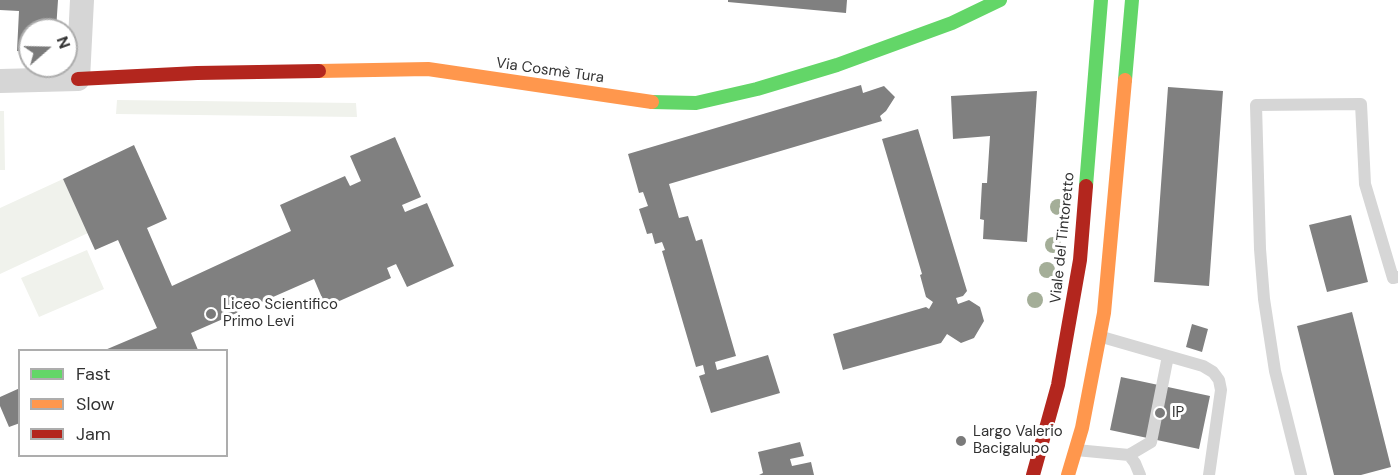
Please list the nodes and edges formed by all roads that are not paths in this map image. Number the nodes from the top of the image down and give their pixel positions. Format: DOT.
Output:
graph roads {
  1 [pos="82,0"];
  2 [pos="1000,0"];
  3 [pos="1101,0"];
  4 [pos="1132,0"];
  5 [pos="78,79"];
  6 [pos="0,81"];
  7 [pos="1398,277"];
  8 [pos="1100,336"];
  9 [pos="1168,356"];
  10 [pos="1075,450"];
  11 [pos="1129,455"];
  12 [pos="1033,475"];
  13 [pos="1068,475"];
  14 [pos="1140,475"];
  15 [pos="1209,475"];
  16 [pos="1301,475"];
  1 -- 5 [label="street"];
  2 -- 5 [label="main road, Via Cosmè Tura"];
  3 -- 12 [label="main road, Viale del Tintoretto"];
  4 -- 8 [label="main road"];
  5 -- 6 [label="street"];
  7 -- 16 [label="lane"];
  8 -- 9 [label="lane"];
  8 -- 10 [label="main road"];
  9 -- 11 [label="lane"];
  9 -- 15 [label="lane"];
  10 -- 11 [label="lane"];
  10 -- 13 [label="main road"];
  11 -- 14 [label="lane"];
}
